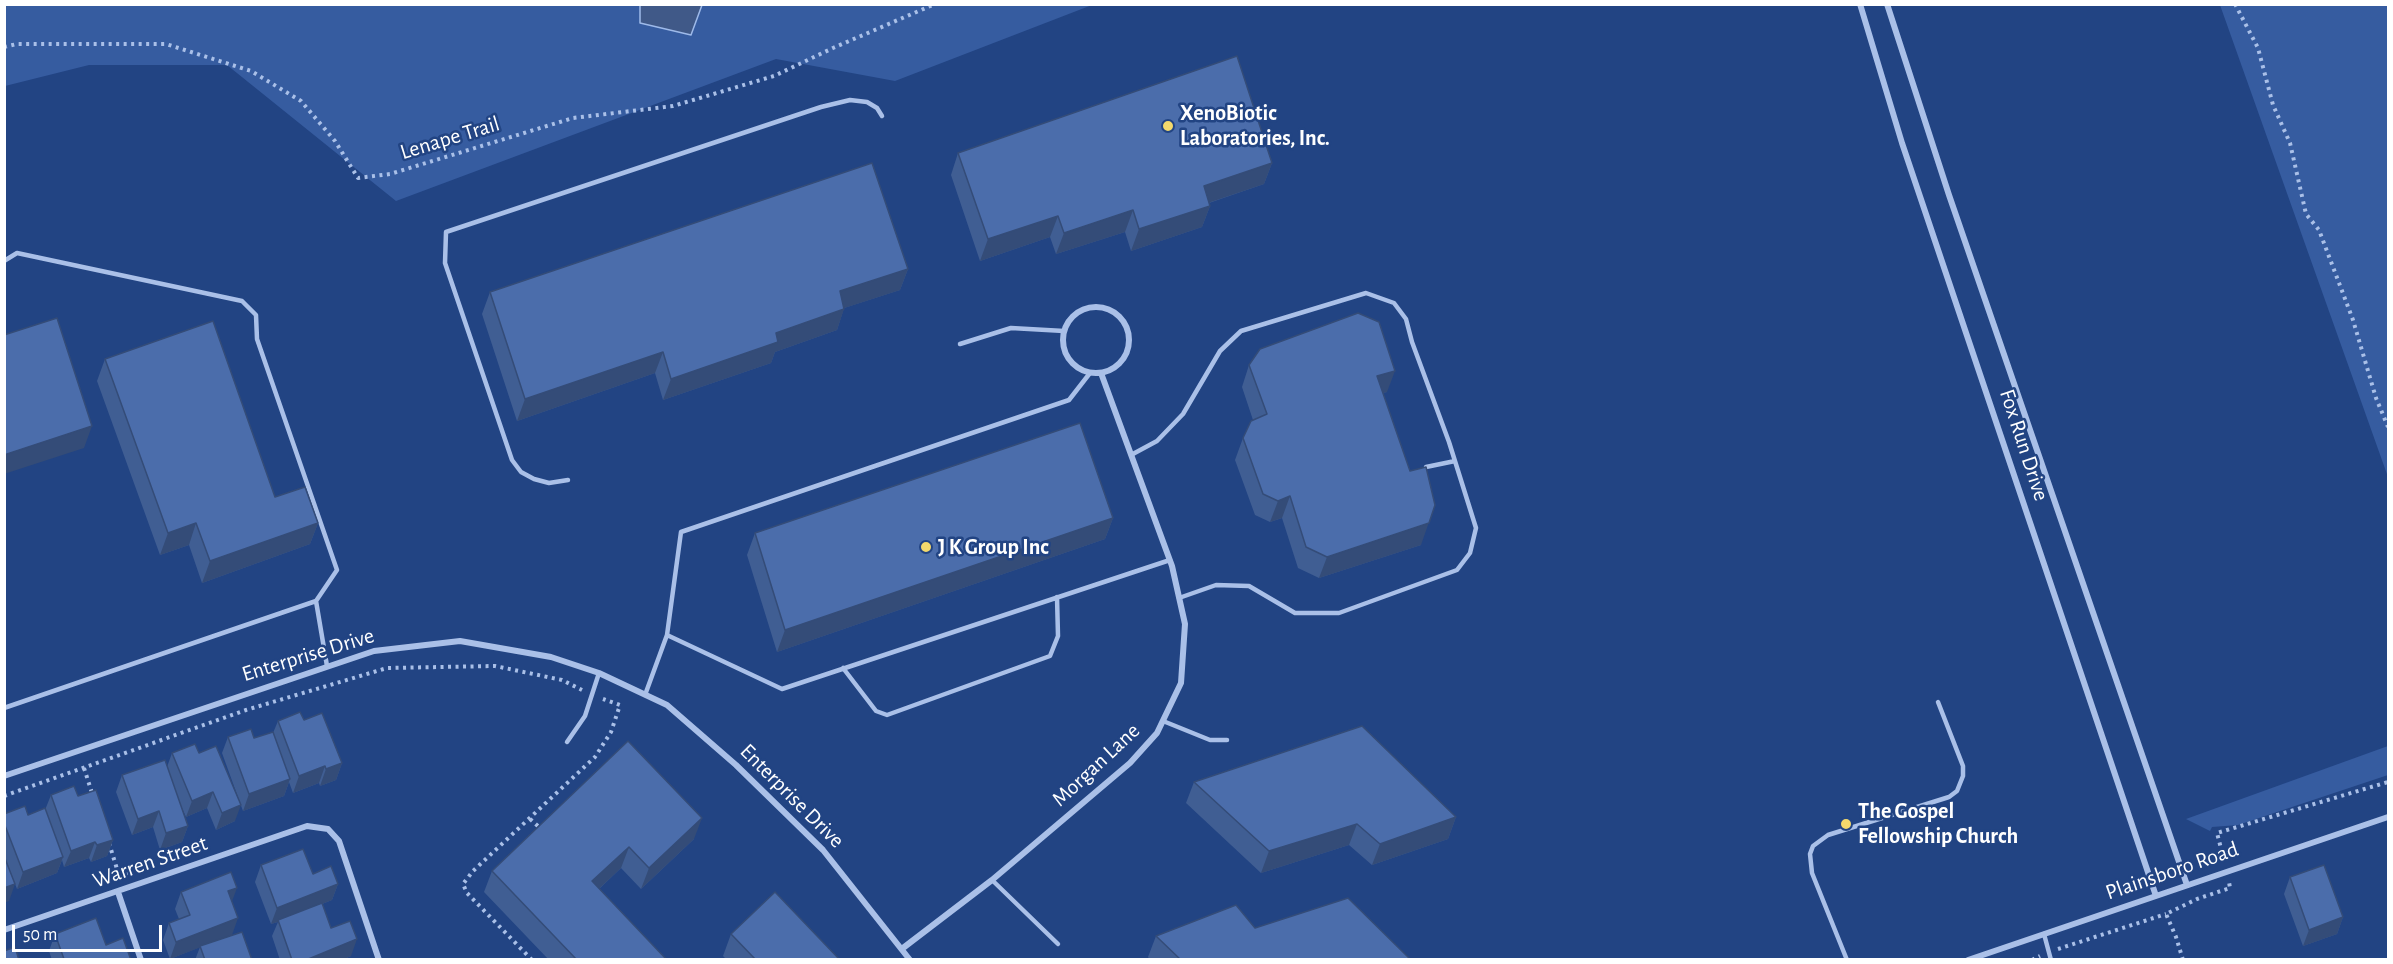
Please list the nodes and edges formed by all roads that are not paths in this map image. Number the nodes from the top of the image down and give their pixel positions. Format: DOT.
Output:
graph roads {
  1 [pos="1860,4"];
  2 [pos="1887,4"];
  3 [pos="882,116"];
  4 [pos="4,261"];
  5 [pos="1064,331"];
  6 [pos="960,344"];
  7 [pos="1090,373"];
  8 [pos="1101,373"];
  9 [pos="1131,455"];
  10 [pos="1455,461"];
  11 [pos="1426,467"];
  12 [pos="567,480"];
  13 [pos="1170,560"];
  14 [pos="1057,597"];
  15 [pos="1179,598"];
  16 [pos="316,601"];
  17 [pos="667,635"];
  18 [pos="327,666"];
  19 [pos="843,668"];
  20 [pos="599,673"];
  21 [pos="645,695"];
  22 [pos="1938,702"];
  23 [pos="4,708"];
  24 [pos="1163,721"];
  25 [pos="1227,740"];
  26 [pos="567,742"];
  27 [pos="4,776"];
  28 [pos="2388,817"];
  29 [pos="992,880"];
  30 [pos="2187,885"];
  31 [pos="118,892"];
  32 [pos="2156,896"];
  33 [pos="4,930"];
  34 [pos="2044,934"];
  35 [pos="1058,944"];
  36 [pos="903,948"];
  37 [pos="141,960"];
  38 [pos="379,960"];
  39 [pos="910,960"];
  40 [pos="1847,960"];
  41 [pos="1968,960"];
  42 [pos="2051,960"];
  1 -- 32 [label="street, Fox Run Drive"];
  2 -- 30 [label="street, Fox Run Drive"];
  3 -- 12 [label="lane"];
  4 -- 16 [label="lane"];
  5 -- 6 [label="lane"];
  5 -- 7 [label="street"];
  5 -- 8 [label="street"];
  7 -- 8 [label="street"];
  7 -- 17 [label="lane"];
  8 -- 9 [label="street, Morgan Lane"];
  9 -- 10 [label="lane"];
  9 -- 13 [label="street, Morgan Lane"];
  10 -- 11 [label="lane"];
  10 -- 15 [label="lane"];
  13 -- 14 [label="lane"];
  13 -- 15 [label="street, Morgan Lane"];
  14 -- 19 [label="lane"];
  14 -- 19 [label="lane"];
  15 -- 24 [label="street, Morgan Lane"];
  16 -- 18 [label="lane"];
  16 -- 23 [label="lane"];
  17 -- 19 [label="lane"];
  17 -- 21 [label="lane"];
  18 -- 20 [label="street, Enterprise Drive"];
  18 -- 27 [label="street, Enterprise Drive"];
  20 -- 21 [label="street, Enterprise Drive"];
  20 -- 26 [label="lane"];
  21 -- 36 [label="street, Enterprise Drive"];
  22 -- 40 [label="lane"];
  24 -- 25 [label="lane"];
  24 -- 29 [label="street, Morgan Lane"];
  28 -- 30 [label="street, Plainsboro Road"];
  29 -- 35 [label="lane"];
  29 -- 36 [label="street, Morgan Lane"];
  30 -- 32 [label="street, Plainsboro Road"];
  31 -- 33 [label="street, Warren Street"];
  31 -- 37 [label="street"];
  31 -- 38 [label="street, Warren Street"];
  32 -- 34 [label="street, Plainsboro Road"];
  34 -- 41 [label="street, Plainsboro Road"];
  34 -- 42 [label="lane"];
  36 -- 39 [label="street, Enterprise Drive"];
}
